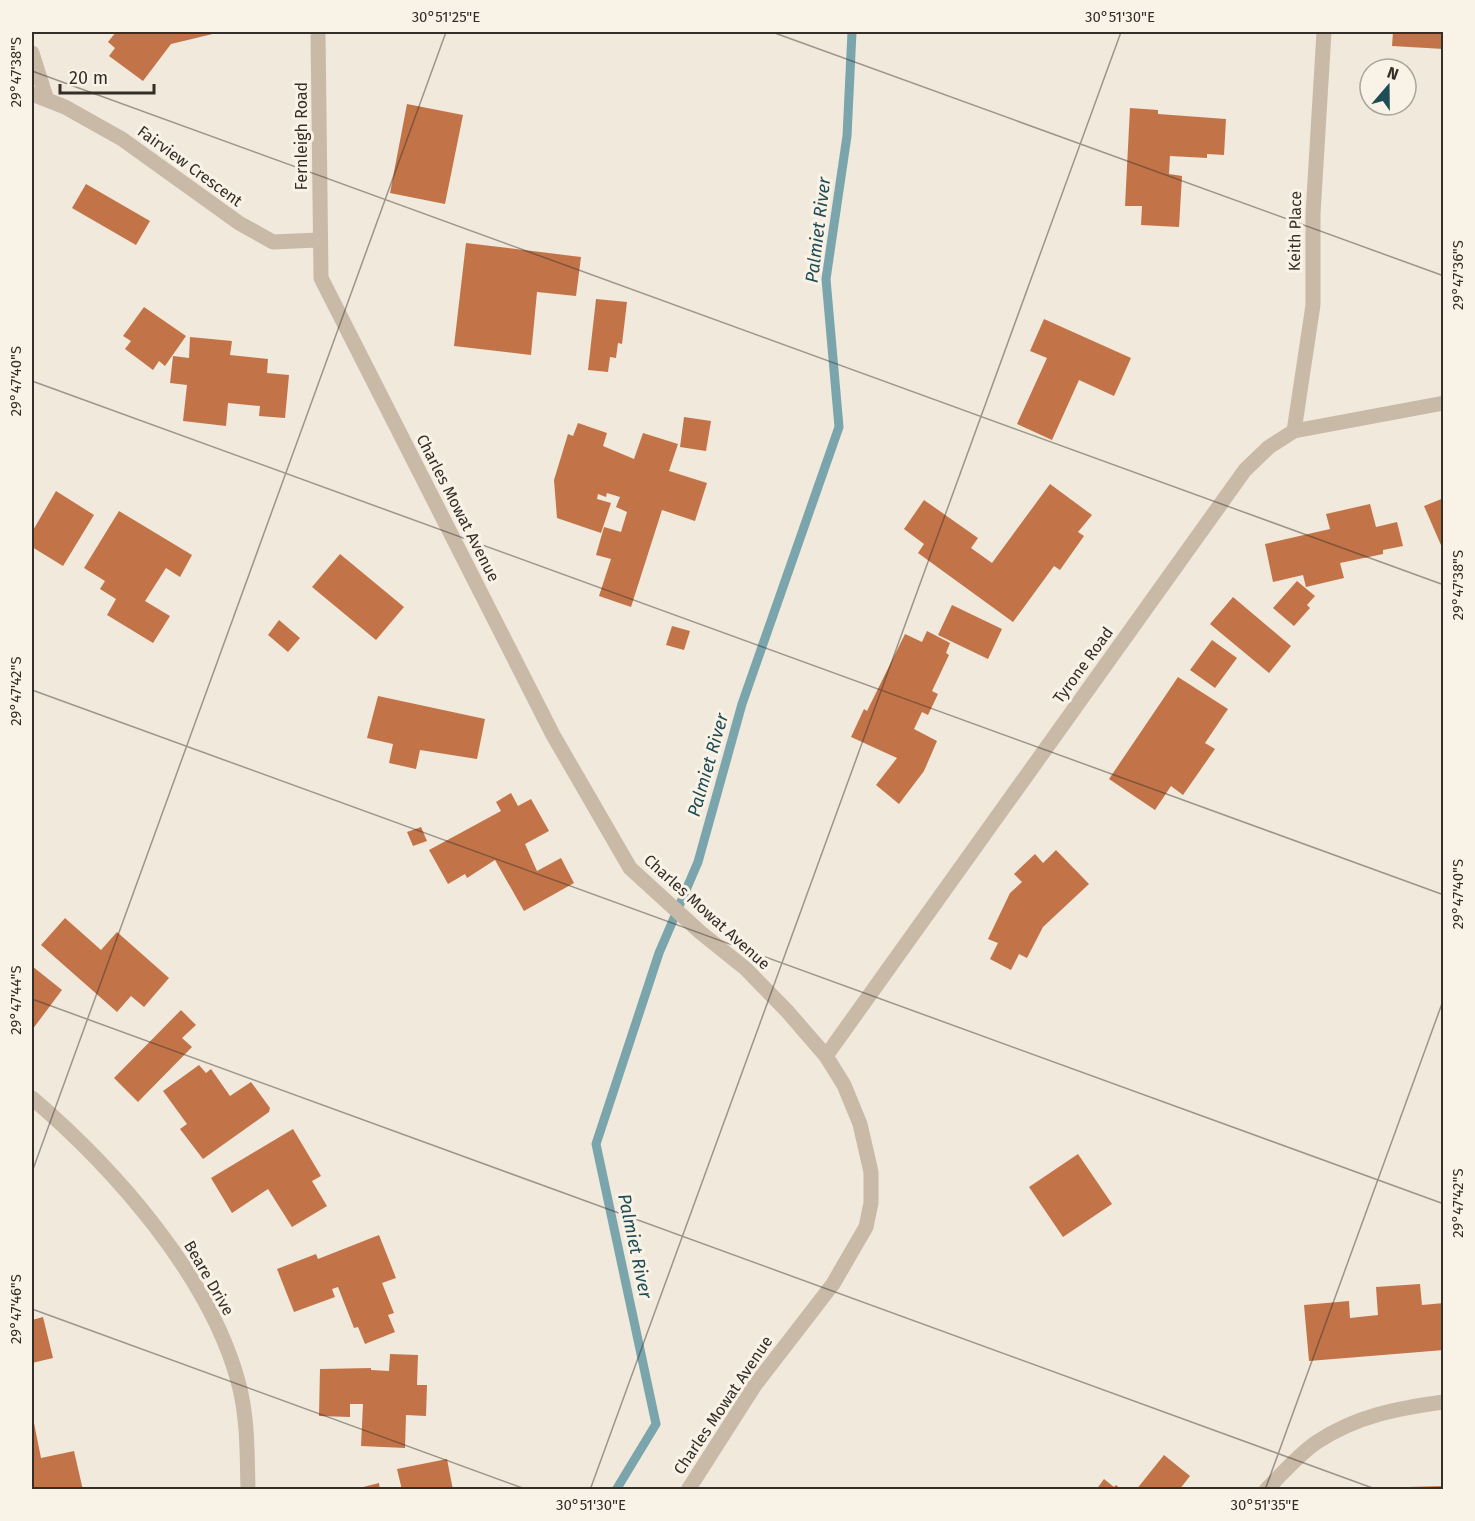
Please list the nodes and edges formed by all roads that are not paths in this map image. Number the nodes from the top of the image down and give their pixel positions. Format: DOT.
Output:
graph roads {
  1 [pos="318,32"];
  2 [pos="1324,32"];
  3 [pos="32,53"];
  4 [pos="39,95"];
  5 [pos="318,240"];
  6 [pos="1443,403"];
  7 [pos="1294,431"];
  8 [pos="826,1056"];
  9 [pos="32,1098"];
  10 [pos="1443,1402"];
  11 [pos="248,1490"];
  12 [pos="688,1490"];
  13 [pos="1266,1490"];
  1 -- 5 [label="street, Fernleigh Road"];
  2 -- 7 [label="street, Keith Place"];
  3 -- 4 [label="street, Fairview Crescent"];
  4 -- 5 [label="street, Fairview Crescent"];
  5 -- 8 [label="street, Charles Mowat Avenue"];
  6 -- 7 [label="street, Tyrone Road"];
  7 -- 8 [label="street, Tyrone Road"];
  8 -- 12 [label="street, Charles Mowat Avenue"];
  9 -- 11 [label="street, Beare Drive"];
  10 -- 13 [label="street"];
}
